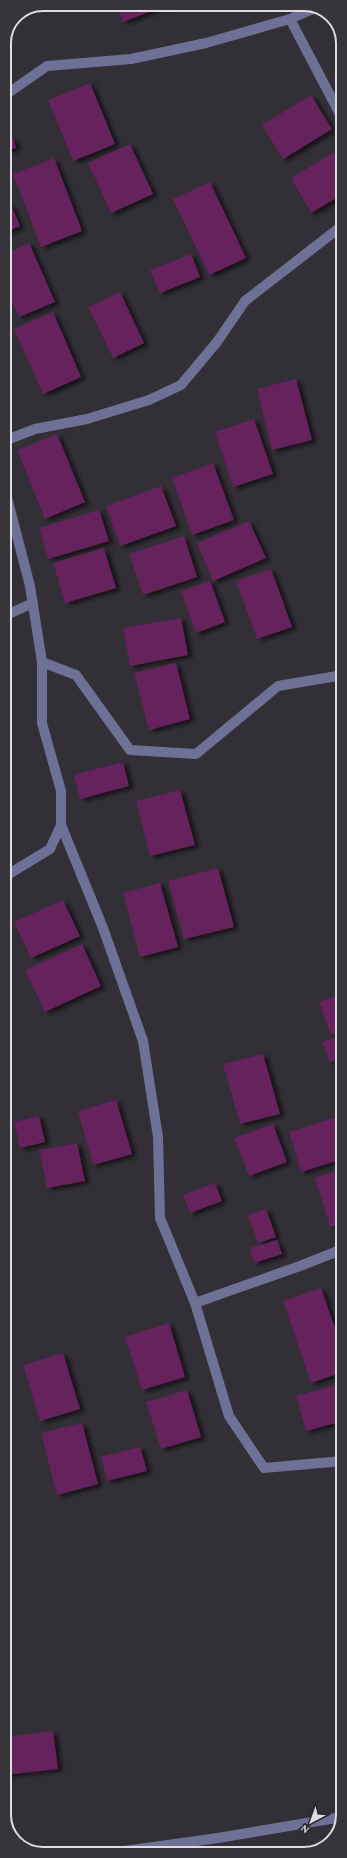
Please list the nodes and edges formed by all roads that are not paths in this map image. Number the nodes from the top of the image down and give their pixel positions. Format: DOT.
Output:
graph roads {
  1 [pos="307,11"];
  2 [pos="290,19"];
  3 [pos="11,91"];
  4 [pos="336,107"];
  5 [pos="336,230"];
  6 [pos="11,438"];
  7 [pos="11,512"];
  8 [pos="33,603"];
  9 [pos="11,613"];
  10 [pos="42,662"];
  11 [pos="336,676"];
  12 [pos="61,825"];
  13 [pos="11,873"];
  14 [pos="336,1252"];
  15 [pos="195,1303"];
  16 [pos="336,1462"];
  17 [pos="335,1818"];
  18 [pos="153,1847"];
  1 -- 2 [label="street"];
  2 -- 3 [label="street"];
  2 -- 4 [label="street"];
  5 -- 6 [label="street"];
  7 -- 8 [label="street"];
  8 -- 9 [label="street"];
  8 -- 10 [label="street"];
  10 -- 11 [label="street"];
  10 -- 12 [label="street"];
  12 -- 13 [label="street"];
  12 -- 15 [label="street"];
  14 -- 15 [label="street"];
  15 -- 16 [label="street"];
  17 -- 18 [label="street"];
}
